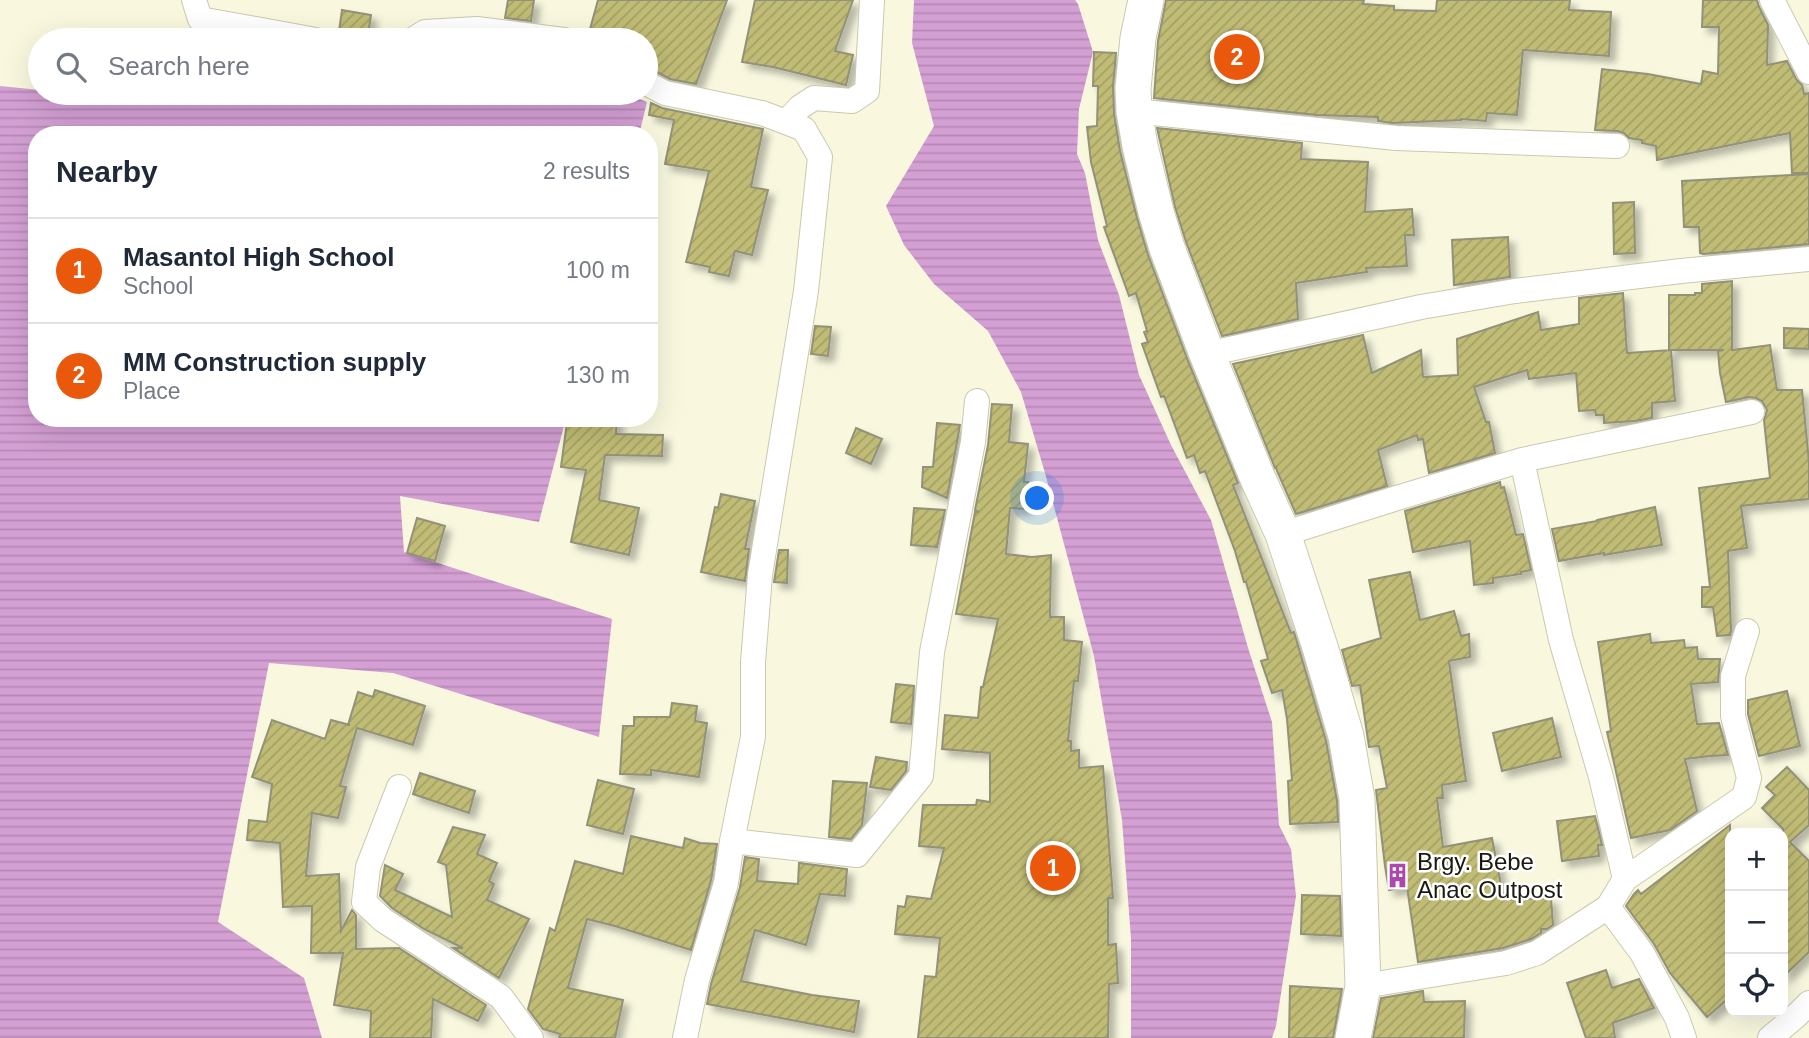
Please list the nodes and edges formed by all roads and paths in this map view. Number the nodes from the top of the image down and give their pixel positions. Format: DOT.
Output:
graph roads {
  1 [pos="194,0"];
  2 [pos="872,0"];
  3 [pos="1146,0"];
  4 [pos="1772,0"];
  5 [pos="250,28"];
  6 [pos="1809,72"];
  7 [pos="658,89"];
  8 [pos="1134,111"];
  9 [pos="786,122"];
  10 [pos="1617,146"];
  11 [pos="1809,259"];
  12 [pos="1207,354"];
  13 [pos="977,401"];
  14 [pos="1752,412"];
  15 [pos="1522,460"];
  16 [pos="1283,534"];
  17 [pos="1747,631"];
  18 [pos="398,786"];
  19 [pos="732,841"];
  20 [pos="1625,879"];
  21 [pos="1608,907"];
  22 [pos="1363,986"];
  23 [pos="1809,1003"];
  24 [pos="531,1038"];
  25 [pos="685,1038"];
  26 [pos="1353,1038"];
  27 [pos="1684,1038"];
  28 [pos="1770,1038"];
  1 -- 5 [label="street"];
  2 -- 9 [label="street"];
  3 -- 8 [label="main road"];
  4 -- 6 [label="street"];
  7 -- 9 [label="street"];
  8 -- 10 [label="street"];
  8 -- 12 [label="main road"];
  9 -- 19 [label="street"];
  11 -- 12 [label="street"];
  12 -- 16 [label="main road"];
  13 -- 19 [label="street"];
  14 -- 15 [label="street"];
  15 -- 16 [label="street"];
  15 -- 20 [label="street"];
  16 -- 22 [label="main road"];
  17 -- 20 [label="street"];
  18 -- 24 [label="street"];
  19 -- 25 [label="street"];
  20 -- 21 [label="street"];
  21 -- 22 [label="street"];
  21 -- 27 [label="street"];
  22 -- 26 [label="main road"];
  23 -- 28 [label="street"];
}
